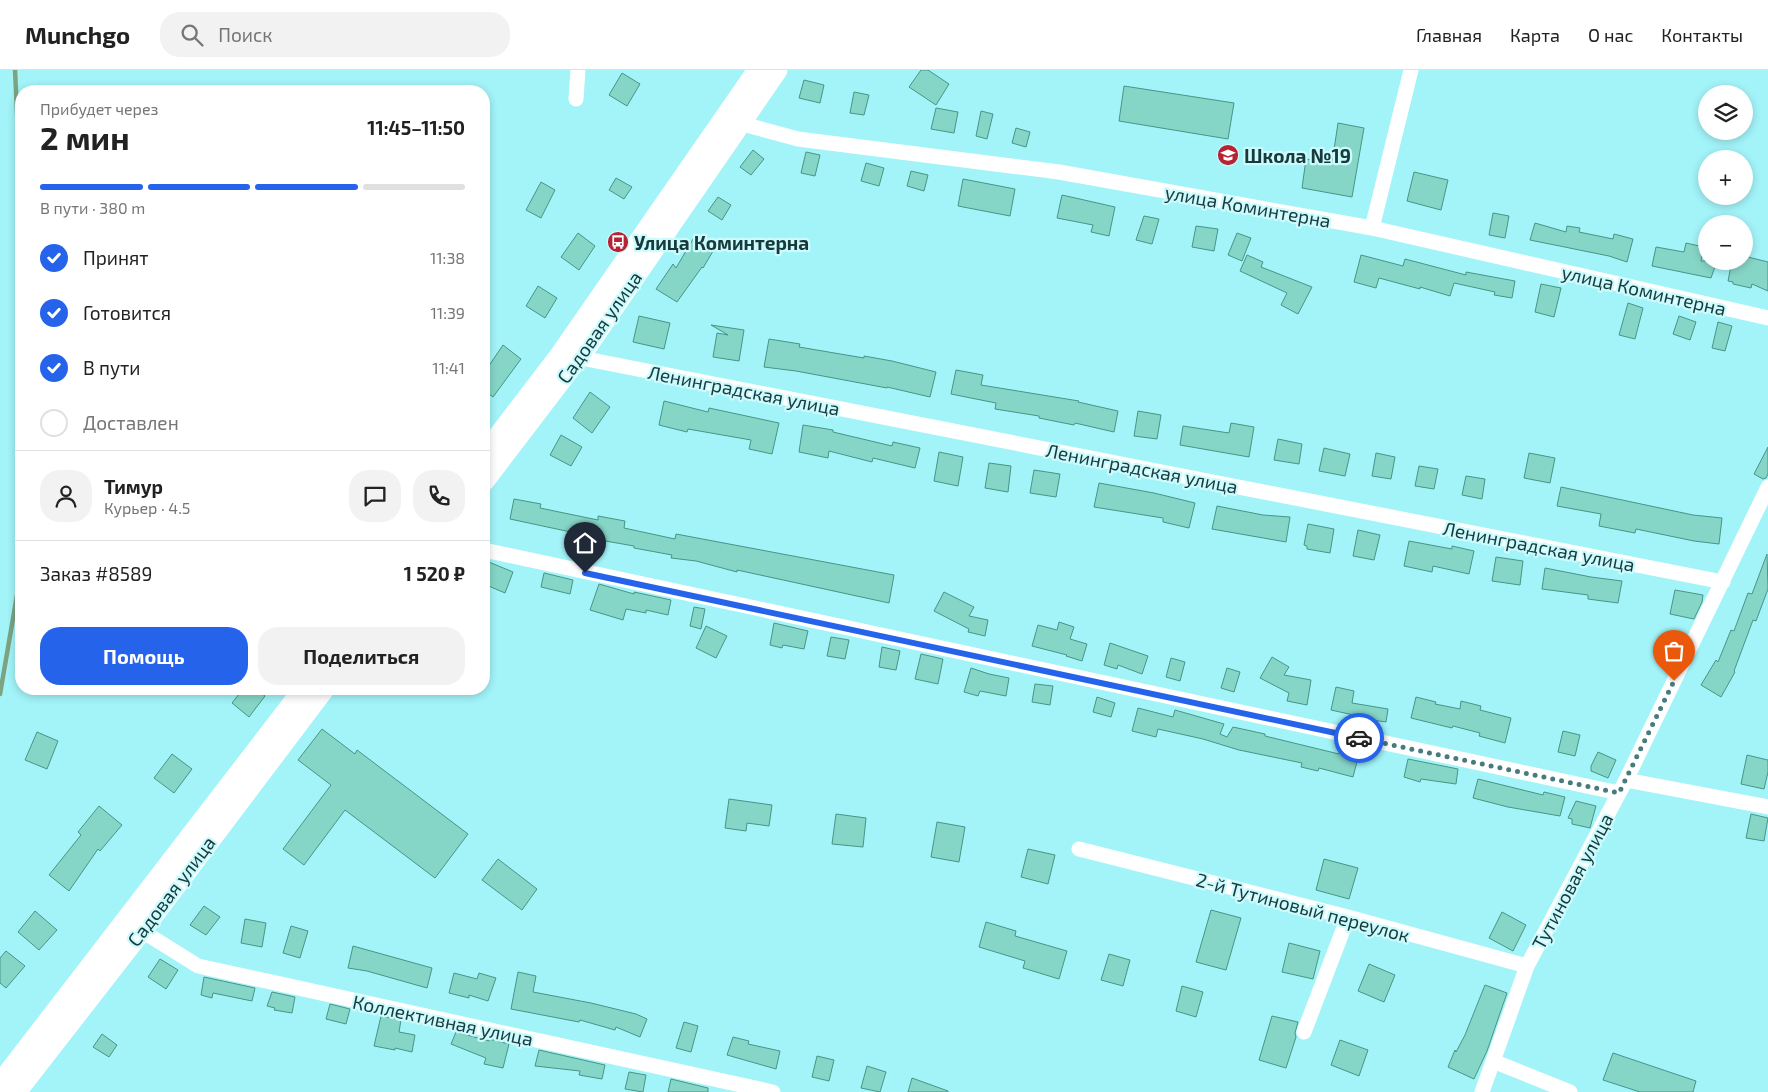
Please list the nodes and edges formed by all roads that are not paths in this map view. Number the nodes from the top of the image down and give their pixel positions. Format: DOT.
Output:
graph roads {
  1 [pos="578,70"];
  2 [pos="758,70"];
  3 [pos="777,70"];
  4 [pos="1411,70"];
  5 [pos="576,99"];
  6 [pos="732,121"];
  7 [pos="1372,228"];
  8 [pos="1768,318"];
  9 [pos="570,356"];
  10 [pos="490,448"];
  11 [pos="490,472"];
  12 [pos="1768,487"];
  13 [pos="490,551"];
  14 [pos="1722,582"];
  15 [pos="300,695"];
  16 [pos="319,695"];
  17 [pos="1622,787"];
  18 [pos="1768,807"];
  19 [pos="1078,849"];
  20 [pos="1348,917"];
  21 [pos="134,926"];
  22 [pos="1527,966"];
  23 [pos="1304,1032"];
  24 [pos="1494,1061"];
  25 [pos="0,1084"];
  26 [pos="16,1092"];
  27 [pos="773,1092"];
  28 [pos="1482,1092"];
  29 [pos="1570,1092"];
  1 -- 5 [label="street"];
  2 -- 6 [label="street, Садовая улица"];
  3 -- 6 [label="street, Садовая улица"];
  4 -- 7 [label="street"];
  6 -- 7 [label="street, улица Коминтерна"];
  6 -- 9 [label="street, Садовая улица"];
  7 -- 8 [label="street, улица Коминтерна"];
  9 -- 10 [label="street, Садовая улица"];
  9 -- 11 [label="street, Садовая улица"];
  9 -- 14 [label="street, Ленинградская улица"];
  12 -- 14 [label="street, Тутиновая улица"];
  13 -- 17 [label="street"];
  14 -- 17 [label="street, Тутиновая улица"];
  15 -- 21 [label="street, Садовая улица"];
  16 -- 21 [label="street, Садовая улица"];
  17 -- 18 [label="street"];
  17 -- 22 [label="street, Тутиновая улица"];
  19 -- 20 [label="street, 2-й Тутиновый переулок"];
  20 -- 22 [label="street, 2-й Тутиновый переулок"];
  20 -- 23 [label="street"];
  21 -- 25 [label="street, Садовая улица"];
  21 -- 26 [label="street, Садовая улица"];
  21 -- 27 [label="street, Коллективная улица"];
  22 -- 24 [label="street, Тутиновая улица"];
  24 -- 28 [label="street, Тутиновая улица"];
  24 -- 29 [label="street"];
}
